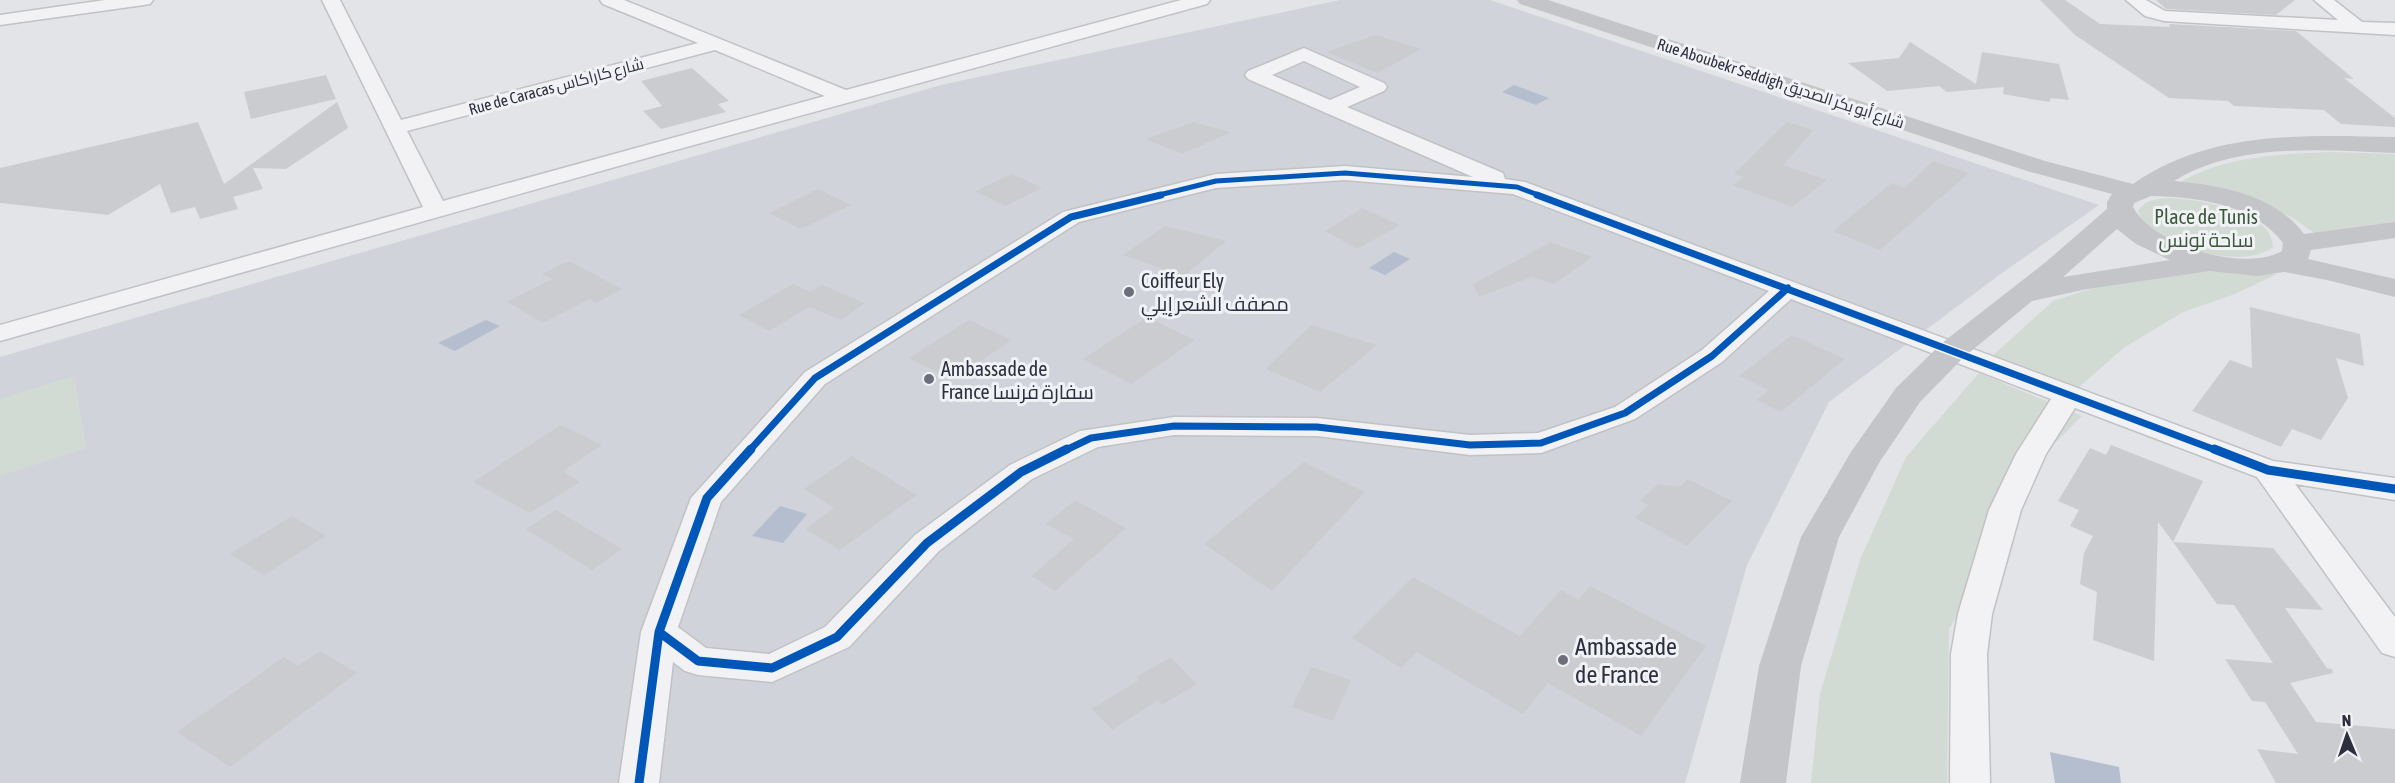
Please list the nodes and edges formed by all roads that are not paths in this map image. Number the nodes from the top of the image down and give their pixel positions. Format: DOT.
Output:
graph roads {
  1 [pos="144,0"];
  2 [pos="331,0"];
  3 [pos="609,0"];
  4 [pos="1200,0"];
  5 [pos="1527,0"];
  6 [pos="2135,0"];
  7 [pos="2323,0"];
  8 [pos="0,21"];
  9 [pos="2359,28"];
  10 [pos="2395,29"];
  11 [pos="718,44"];
  12 [pos="845,97"];
  13 [pos="1330,107"];
  14 [pos="394,128"];
  15 [pos="2395,145"];
  16 [pos="1517,187"];
  17 [pos="2128,199"];
  18 [pos="436,210"];
  19 [pos="2395,230"];
  20 [pos="2293,251"];
  21 [pos="2211,262"];
  22 [pos="2395,287"];
  23 [pos="1788,288"];
  24 [pos="2023,295"];
  25 [pos="0,333"];
  26 [pos="1953,350"];
  27 [pos="2068,395"];
  28 [pos="2268,470"];
  29 [pos="2395,489"];
  30 [pos="660,632"];
  31 [pos="2395,644"];
  32 [pos="639,783"];
  33 [pos="1762,783"];
  34 [pos="1970,783"];
  1 -- 8 [label="street"];
  2 -- 14 [label="street"];
  3 -- 11 [label="street"];
  4 -- 12 [label="street"];
  5 -- 17 [label="street, Rue Aboubekr Seddigh شارع أبو بكر الصديق"];
  6 -- 9 [label="street"];
  7 -- 9 [label="street"];
  9 -- 10 [label="street"];
  11 -- 12 [label="street"];
  11 -- 14 [label="street, Rue de Caracas شارع كاراكاس"];
  12 -- 18 [label="street"];
  13 -- 13 [label="street"];
  13 -- 16 [label="street"];
  14 -- 18 [label="street"];
  15 -- 17 [label="street"];
  16 -- 23 [label="street"];
  16 -- 30 [label="street"];
  17 -- 20 [label="street"];
  17 -- 21 [label="street"];
  17 -- 24 [label="street"];
  18 -- 25 [label="street"];
  19 -- 20 [label="street"];
  20 -- 21 [label="street"];
  20 -- 22 [label="street"];
  21 -- 24 [label="street"];
  23 -- 26 [label="street"];
  23 -- 30 [label="street"];
  24 -- 26 [label="street"];
  26 -- 27 [label="street"];
  26 -- 33 [label="street"];
  27 -- 28 [label="street"];
  27 -- 34 [label="street"];
  28 -- 29 [label="street"];
  28 -- 31 [label="street"];
  30 -- 32 [label="street"];
}
